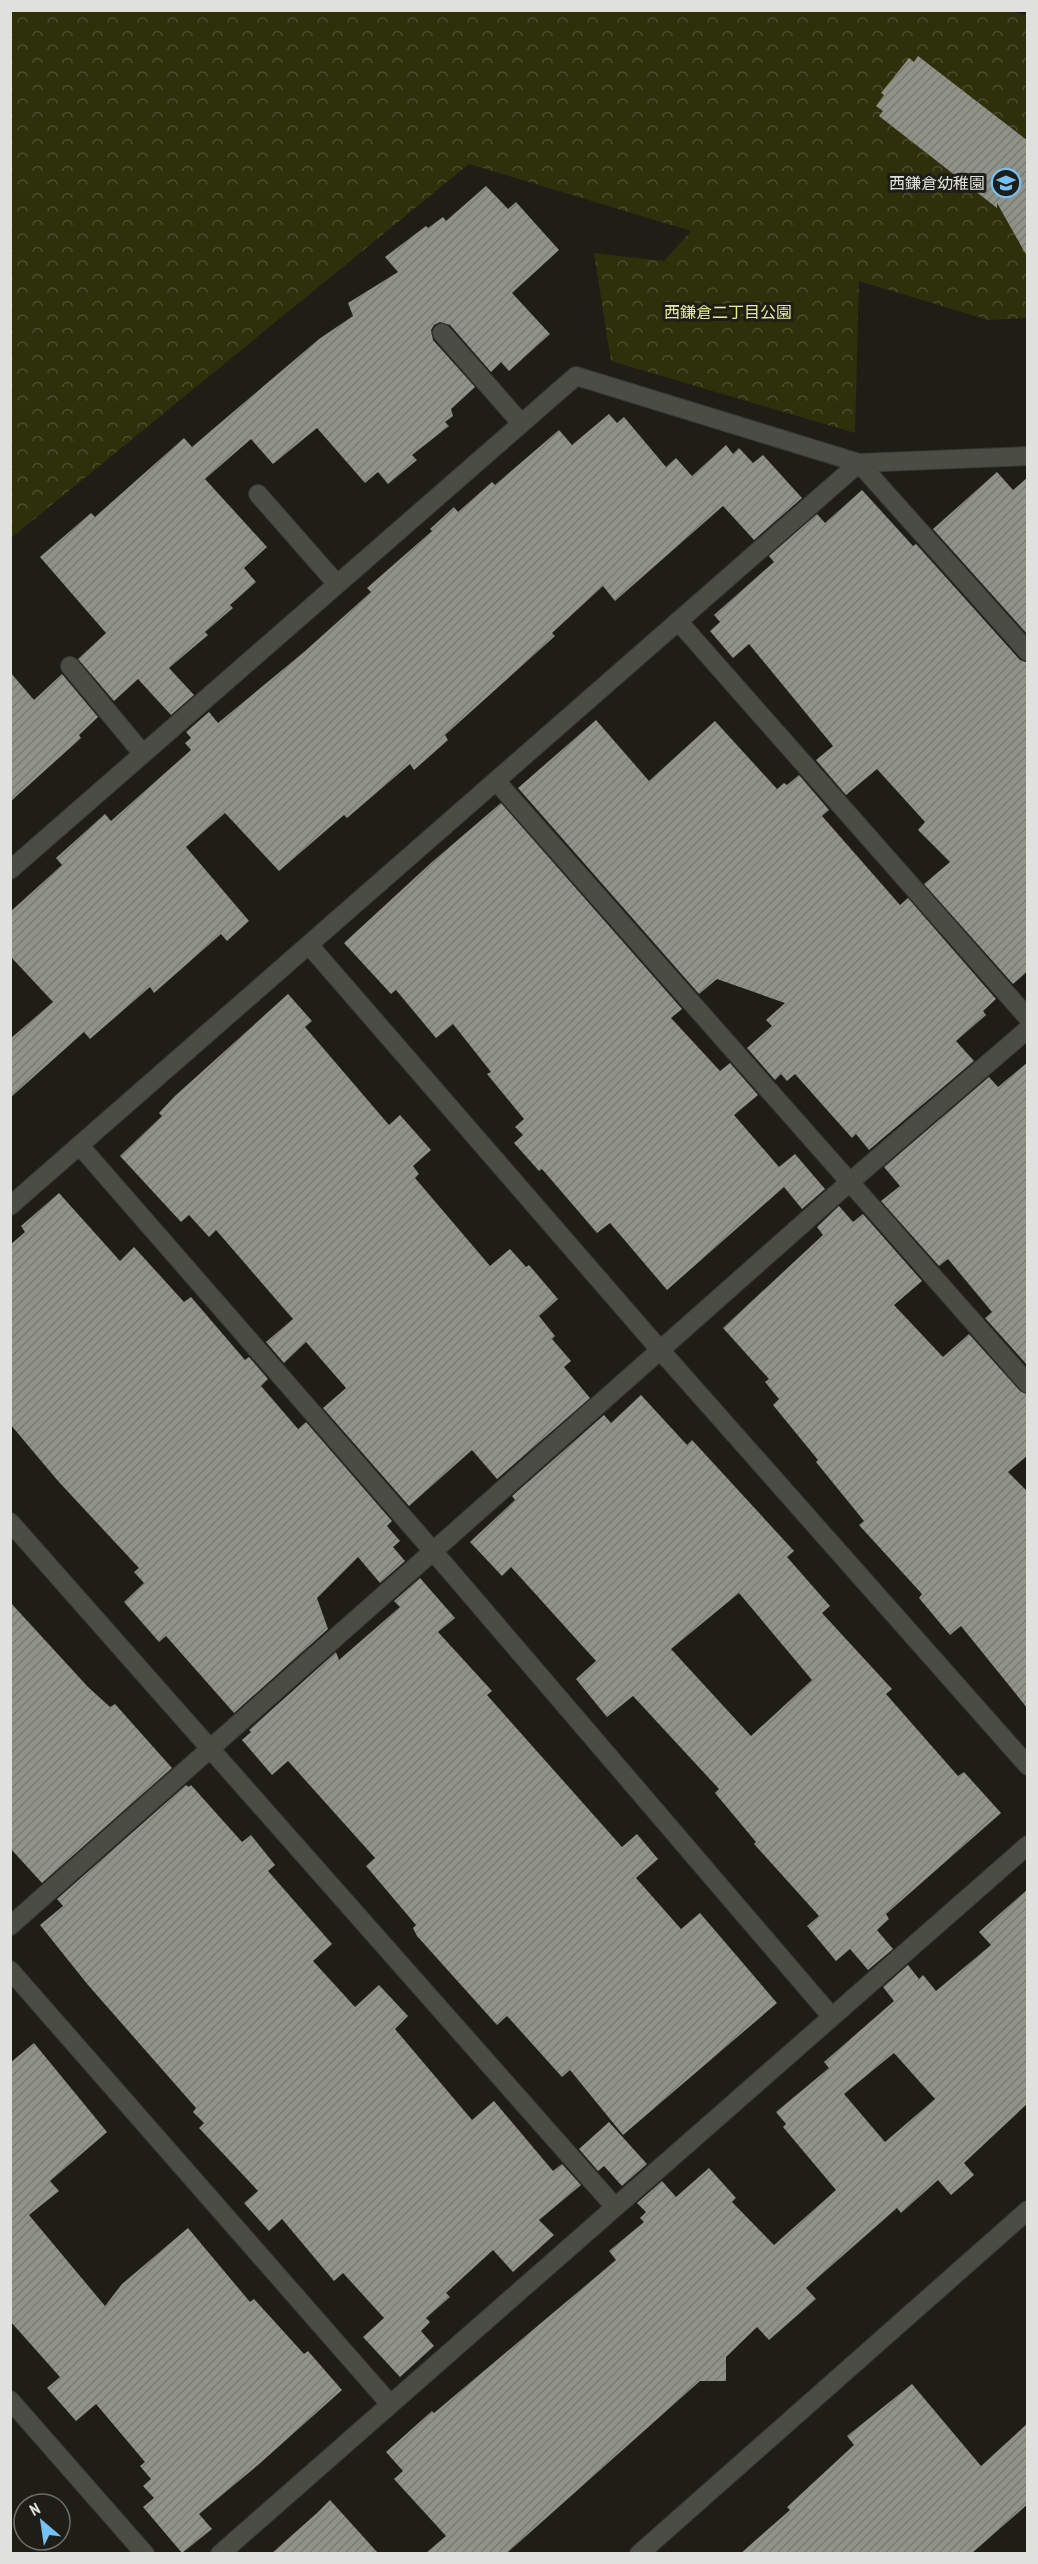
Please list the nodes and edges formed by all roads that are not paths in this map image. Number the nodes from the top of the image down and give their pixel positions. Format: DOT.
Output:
graph roads {
  1 [pos="442,333"];
  2 [pos="521,423"];
  3 [pos="1028,456"];
  4 [pos="859,463"];
  5 [pos="258,494"];
  6 [pos="337,584"];
  7 [pos="678,621"];
  8 [pos="1028,652"];
  9 [pos="70,666"];
  10 [pos="143,754"];
  11 [pos="496,781"];
  12 [pos="10,870"];
  13 [pos="309,945"];
  14 [pos="1028,1018"];
  15 [pos="1028,1029"];
  16 [pos="80,1146"];
  17 [pos="851,1181"];
  18 [pos="10,1206"];
  19 [pos="661,1351"];
  20 [pos="1028,1384"];
  21 [pos="10,1522"];
  22 [pos="433,1551"];
  23 [pos="209,1749"];
  24 [pos="1028,1766"];
  25 [pos="1028,1845"];
  26 [pos="10,1926"];
  27 [pos="10,1970"];
  28 [pos="832,2017"];
  29 [pos="615,2207"];
  30 [pos="1028,2210"];
  31 [pos="10,2400"];
  32 [pos="390,2404"];
  33 [pos="145,2553"];
  34 [pos="220,2553"];
  35 [pos="639,2553"];
  1 -- 2 [label="street"];
  2 -- 4 [label="street"];
  2 -- 6 [label="street"];
  3 -- 4 [label="street"];
  4 -- 7 [label="street"];
  4 -- 8 [label="street"];
  5 -- 6 [label="street"];
  6 -- 10 [label="street"];
  7 -- 11 [label="street"];
  7 -- 14 [label="street"];
  9 -- 10 [label="street"];
  10 -- 12 [label="street"];
  11 -- 13 [label="street"];
  11 -- 17 [label="street"];
  13 -- 16 [label="street"];
  13 -- 19 [label="street"];
  15 -- 17 [label="street"];
  16 -- 18 [label="street"];
  16 -- 22 [label="street"];
  17 -- 19 [label="street"];
  17 -- 20 [label="street"];
  19 -- 22 [label="street"];
  19 -- 24 [label="street"];
  21 -- 23 [label="street"];
  22 -- 23 [label="street"];
  22 -- 28 [label="street"];
  23 -- 26 [label="street"];
  23 -- 29 [label="street"];
  25 -- 28 [label="street"];
  27 -- 32 [label="street"];
  28 -- 29 [label="street"];
  29 -- 32 [label="street"];
  30 -- 35 [label="street"];
  31 -- 33 [label="street"];
  32 -- 34 [label="street"];
}
